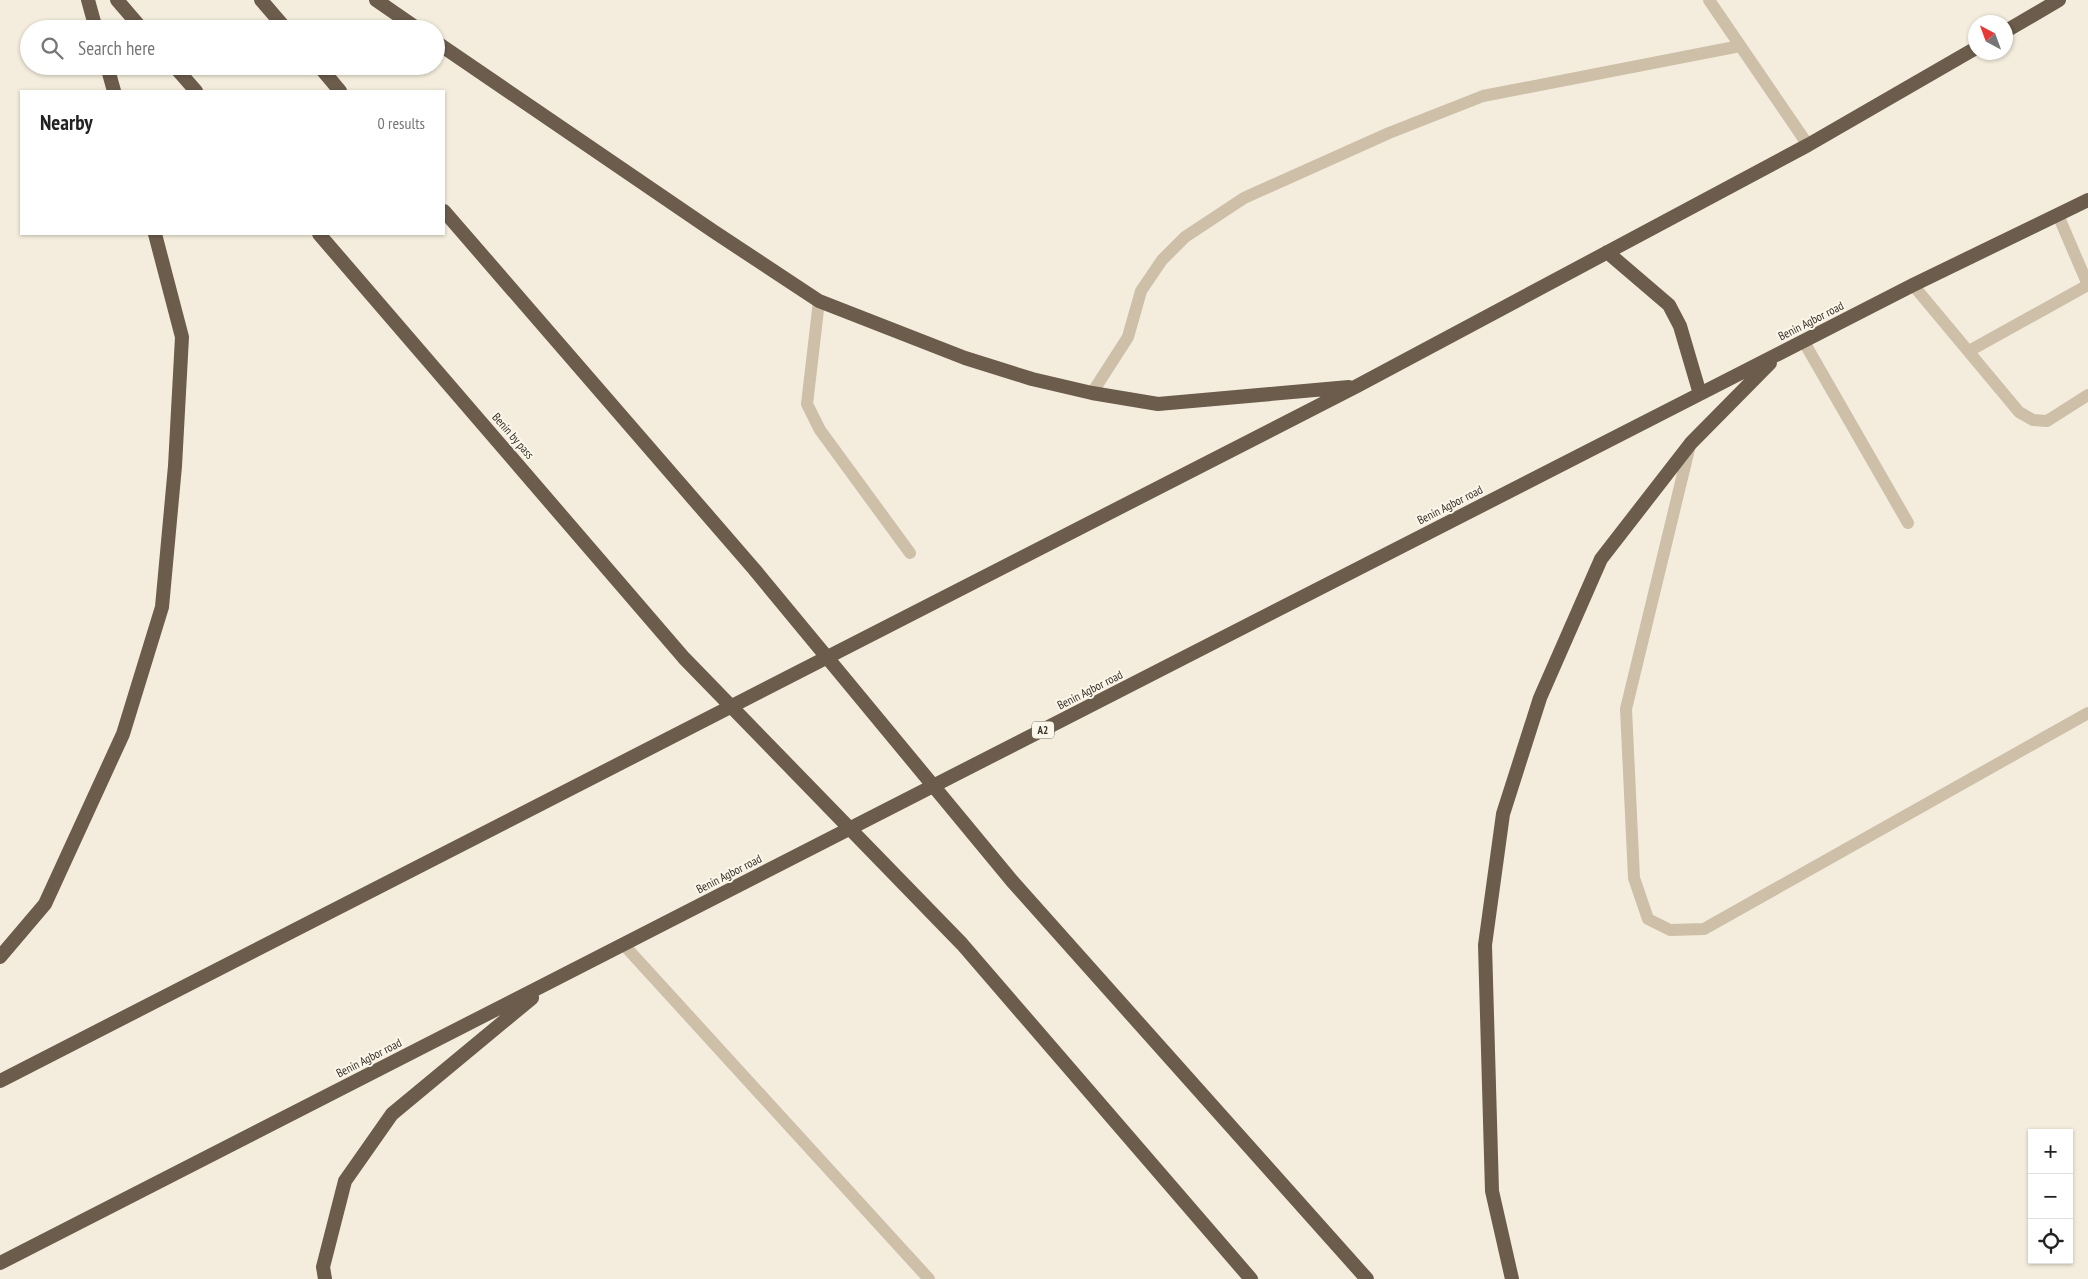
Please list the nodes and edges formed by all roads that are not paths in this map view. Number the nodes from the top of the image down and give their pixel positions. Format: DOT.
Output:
graph roads {
  1 [pos="88,0"];
  2 [pos="117,0"];
  3 [pos="261,0"];
  4 [pos="376,0"];
  5 [pos="1709,0"];
  6 [pos="2059,0"];
  7 [pos="94,20"];
  8 [pos="134,20"];
  9 [pos="278,20"];
  10 [pos="405,20"];
  11 [pos="2013,27"];
  12 [pos="1740,46"];
  13 [pos="445,48"];
  14 [pos="1968,53"];
  15 [pos="110,75"];
  16 [pos="182,75"];
  17 [pos="326,75"];
  18 [pos="114,90"];
  19 [pos="195,90"];
  20 [pos="339,90"];
  21 [pos="1808,145"];
  22 [pos="2088,200"];
  23 [pos="445,212"];
  24 [pos="2058,215"];
  25 [pos="155,235"];
  26 [pos="320,235"];
  27 [pos="1607,252"];
  28 [pos="1913,285"];
  29 [pos="2088,285"];
  30 [pos="819,300"];
  31 [pos="1804,342"];
  32 [pos="1969,351"];
  33 [pos="1780,354"];
  34 [pos="1357,386"];
  35 [pos="1092,393"];
  36 [pos="1700,394"];
  37 [pos="2088,395"];
  38 [pos="1691,443"];
  39 [pos="1908,522"];
  40 [pos="910,552"];
  41 [pos="2088,713"];
  42 [pos="624,945"];
  43 [pos="0,958"];
  44 [pos="551,982"];
  45 [pos="0,1081"];
  46 [pos="0,1263"];
  47 [pos="325,1279"];
  48 [pos="929,1279"];
  49 [pos="1251,1279"];
  50 [pos="1367,1279"];
  51 [pos="1512,1279"];
  1 -- 7 [label="highway"];
  2 -- 8 [label="highway"];
  3 -- 9 [label="highway"];
  4 -- 10 [label="highway"];
  5 -- 12 [label="street"];
  6 -- 11 [label="highway"];
  12 -- 21 [label="street"];
  12 -- 35 [label="street"];
  13 -- 30 [label="highway"];
  14 -- 21 [label="highway"];
  15 -- 18 [label="highway"];
  16 -- 19 [label="highway"];
  17 -- 20 [label="highway"];
  21 -- 27 [label="highway"];
  22 -- 24 [label="highway, Benin Agbor road / A2"];
  23 -- 50 [label="highway"];
  24 -- 28 [label="highway, Benin Agbor road / A2"];
  24 -- 29 [label="street"];
  25 -- 43 [label="highway"];
  26 -- 49 [label="highway, Benin by pass"];
  27 -- 34 [label="highway"];
  27 -- 36 [label="highway"];
  28 -- 31 [label="highway, Benin Agbor road / A2"];
  28 -- 32 [label="street"];
  29 -- 32 [label="street"];
  30 -- 35 [label="highway"];
  30 -- 40 [label="street"];
  31 -- 33 [label="highway, Benin Agbor road / A2"];
  31 -- 39 [label="street"];
  32 -- 37 [label="street"];
  33 -- 36 [label="highway, Benin Agbor road / A2"];
  33 -- 38 [label="highway"];
  34 -- 35 [label="highway"];
  34 -- 45 [label="highway"];
  36 -- 42 [label="highway, Benin Agbor road / A2"];
  38 -- 41 [label="street"];
  38 -- 51 [label="highway"];
  42 -- 44 [label="highway, Benin Agbor road / A2"];
  42 -- 48 [label="street"];
  44 -- 46 [label="highway, Benin Agbor road / A2"];
  44 -- 47 [label="highway"];
}
